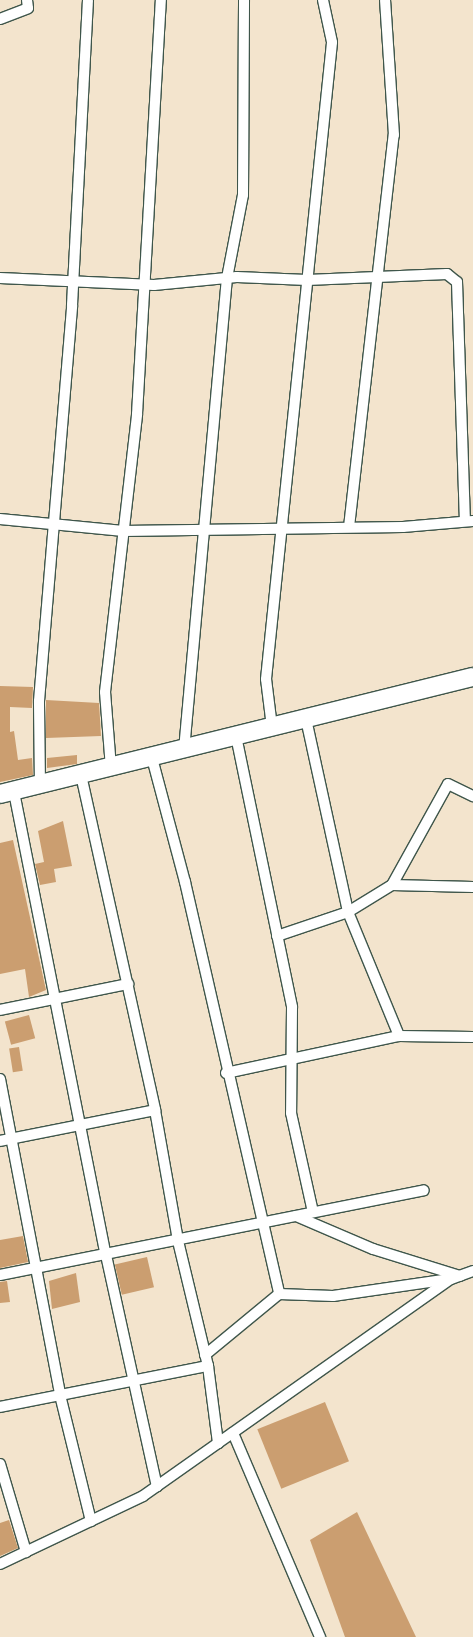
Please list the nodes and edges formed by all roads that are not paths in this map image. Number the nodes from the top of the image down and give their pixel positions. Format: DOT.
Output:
graph roads {
  1 [pos="27,0"];
  2 [pos="88,0"];
  3 [pos="160,0"];
  4 [pos="244,0"];
  5 [pos="323,0"];
  6 [pos="385,0"];
  7 [pos="0,19"];
  8 [pos="378,276"];
  9 [pos="0,278"];
  10 [pos="227,278"];
  11 [pos="73,279"];
  12 [pos="307,280"];
  13 [pos="145,285"];
  14 [pos="0,519"];
  15 [pos="469,521"];
  16 [pos="52,522"];
  17 [pos="279,528"];
  18 [pos="349,528"];
  19 [pos="204,529"];
  20 [pos="123,531"];
  21 [pos="473,677"];
  22 [pos="306,719"];
  23 [pos="272,727"];
  24 [pos="236,736"];
  25 [pos="184,750"];
  26 [pos="152,758"];
  27 [pos="111,768"];
  28 [pos="81,775"];
  29 [pos="40,786"];
  30 [pos="7,793"];
  31 [pos="473,796"];
  32 [pos="392,885"];
  33 [pos="473,887"];
  34 [pos="348,912"];
  35 [pos="277,936"];
  36 [pos="128,984"];
  37 [pos="56,1000"];
  38 [pos="0,1010"];
  39 [pos="399,1036"];
  40 [pos="473,1037"];
  41 [pos="292,1058"];
  42 [pos="226,1072"];
  43 [pos="0,1079"];
  44 [pos="156,1110"];
  45 [pos="80,1125"];
  46 [pos="11,1139"];
  47 [pos="0,1141"];
  48 [pos="424,1190"];
  49 [pos="313,1212"];
  50 [pos="296,1216"];
  51 [pos="264,1224"];
  52 [pos="178,1241"];
  53 [pos="106,1255"];
  54 [pos="36,1269"];
  55 [pos="473,1272"];
  56 [pos="0,1275"];
  57 [pos="456,1278"];
  58 [pos="278,1294"];
  59 [pos="205,1354"];
  60 [pos="208,1366"];
  61 [pos="132,1381"];
  62 [pos="60,1395"];
  63 [pos="0,1407"];
  64 [pos="233,1433"];
  65 [pos="218,1443"];
  66 [pos="0,1464"];
  67 [pos="157,1486"];
  68 [pos="91,1521"];
  69 [pos="26,1552"];
  70 [pos="0,1564"];
  71 [pos="320,1637"];
  1 -- 7 [label="street"];
  2 -- 11 [label="street"];
  3 -- 13 [label="street"];
  4 -- 10 [label="street"];
  5 -- 12 [label="street"];
  6 -- 8 [label="street"];
  8 -- 12 [label="street"];
  8 -- 15 [label="street"];
  8 -- 18 [label="street"];
  9 -- 11 [label="street"];
  10 -- 12 [label="street"];
  10 -- 13 [label="street"];
  10 -- 19 [label="street"];
  11 -- 13 [label="street"];
  11 -- 16 [label="street"];
  12 -- 17 [label="street"];
  13 -- 20 [label="street"];
  14 -- 16 [label="street"];
  15 -- 18 [label="street"];
  16 -- 20 [label="street"];
  16 -- 29 [label="street"];
  17 -- 18 [label="street"];
  17 -- 19 [label="street"];
  17 -- 23 [label="street"];
  19 -- 20 [label="street"];
  19 -- 25 [label="street"];
  20 -- 27 [label="street"];
  21 -- 22 [label="highway"];
  22 -- 23 [label="highway"];
  22 -- 34 [label="street"];
  23 -- 24 [label="highway"];
  24 -- 25 [label="highway"];
  24 -- 35 [label="street"];
  25 -- 26 [label="highway"];
  26 -- 27 [label="highway"];
  26 -- 42 [label="street"];
  27 -- 28 [label="highway"];
  28 -- 29 [label="highway"];
  28 -- 36 [label="street"];
  29 -- 30 [label="highway"];
  30 -- 37 [label="street"];
  31 -- 32 [label="street"];
  32 -- 33 [label="street"];
  32 -- 34 [label="street"];
  34 -- 35 [label="street"];
  34 -- 39 [label="street"];
  35 -- 41 [label="street"];
  36 -- 37 [label="street"];
  36 -- 44 [label="street"];
  37 -- 38 [label="street"];
  37 -- 45 [label="street"];
  39 -- 40 [label="street"];
  39 -- 41 [label="street"];
  41 -- 42 [label="street"];
  41 -- 49 [label="street"];
  42 -- 51 [label="street"];
  43 -- 46 [label="street"];
  44 -- 45 [label="street"];
  44 -- 52 [label="street"];
  45 -- 46 [label="street"];
  45 -- 53 [label="street"];
  46 -- 47 [label="street"];
  46 -- 54 [label="street"];
  48 -- 49 [label="street"];
  49 -- 50 [label="street"];
  50 -- 51 [label="street"];
  50 -- 57 [label="street"];
  51 -- 52 [label="street"];
  51 -- 58 [label="street"];
  52 -- 53 [label="street"];
  52 -- 59 [label="street"];
  53 -- 54 [label="street"];
  53 -- 61 [label="street"];
  54 -- 56 [label="street"];
  54 -- 62 [label="street"];
  55 -- 57 [label="street"];
  57 -- 58 [label="street"];
  57 -- 64 [label="street"];
  58 -- 59 [label="street"];
  59 -- 60 [label="street"];
  60 -- 61 [label="street"];
  60 -- 65 [label="street"];
  61 -- 62 [label="street"];
  61 -- 67 [label="street"];
  62 -- 63 [label="street"];
  62 -- 68 [label="street"];
  64 -- 65 [label="street"];
  64 -- 71 [label="street"];
  65 -- 67 [label="street"];
  66 -- 69 [label="street"];
  67 -- 68 [label="street"];
  68 -- 69 [label="street"];
  69 -- 70 [label="street"];
}
